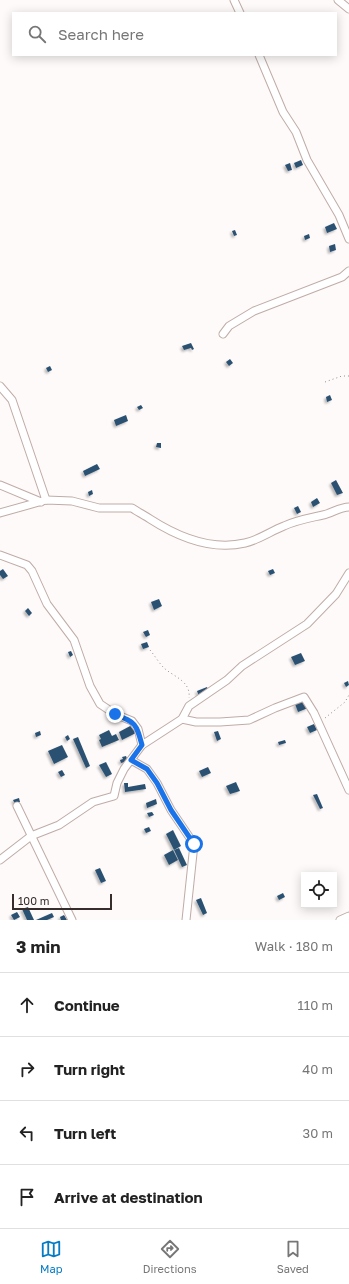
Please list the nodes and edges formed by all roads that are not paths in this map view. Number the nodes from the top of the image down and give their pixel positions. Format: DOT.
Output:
graph roads {
  1 [pos="234,0"];
  2 [pos="338,0"];
  3 [pos="349,9"];
  4 [pos="240,12"];
  5 [pos="259,56"];
  6 [pos="349,239"];
  7 [pos="349,271"];
  8 [pos="223,334"];
  9 [pos="0,386"];
  10 [pos="0,485"];
  11 [pos="43,501"];
  12 [pos="349,507"];
  13 [pos="0,513"];
  14 [pos="0,555"];
  15 [pos="349,573"];
  16 [pos="182,719"];
  17 [pos="142,745"];
  18 [pos="131,760"];
  19 [pos="349,790"];
  20 [pos="17,806"];
  21 [pos="31,836"];
  22 [pos="0,860"];
  23 [pos="349,916"];
  24 [pos="72,920"];
  25 [pos="186,920"];
  26 [pos="340,920"];
  1 -- 4 [label="street"];
  2 -- 3 [label="street"];
  5 -- 6 [label="street"];
  7 -- 8 [label="street"];
  9 -- 11 [label="street"];
  10 -- 11 [label="street"];
  11 -- 12 [label="street"];
  11 -- 13 [label="street"];
  14 -- 17 [label="street"];
  15 -- 16 [label="street"];
  16 -- 17 [label="street"];
  16 -- 19 [label="street"];
  17 -- 18 [label="street"];
  18 -- 21 [label="street"];
  18 -- 25 [label="street"];
  20 -- 21 [label="street"];
  21 -- 22 [label="street"];
  21 -- 24 [label="street"];
  23 -- 26 [label="street"];
}
